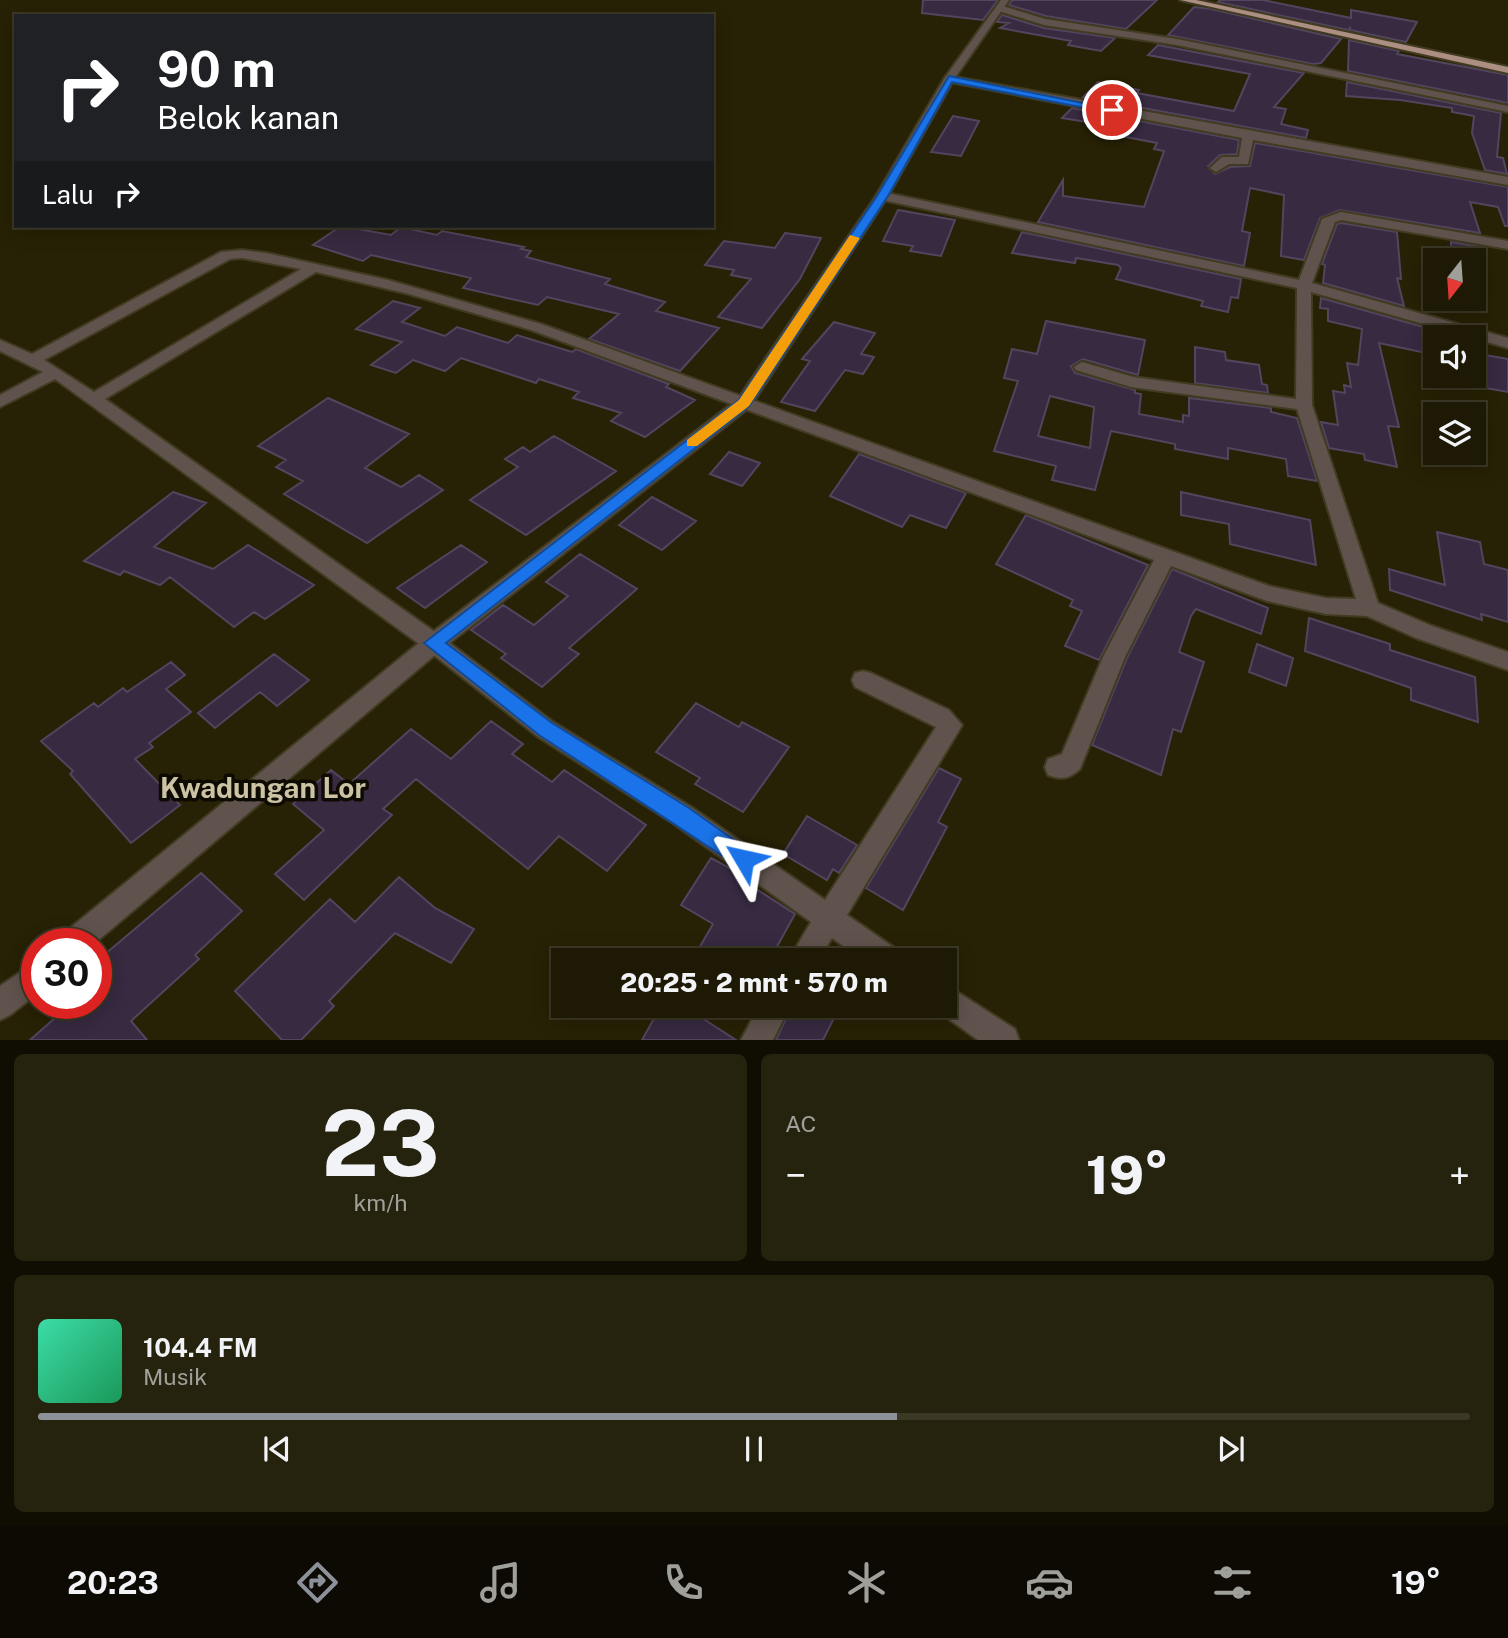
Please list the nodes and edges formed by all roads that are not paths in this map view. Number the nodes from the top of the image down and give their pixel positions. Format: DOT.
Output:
graph roads {
  1 [pos="1184,0"];
  2 [pos="1002,4"];
  3 [pos="1508,70"];
  4 [pos="949,79"];
  5 [pos="1508,109"];
  6 [pos="1248,136"];
  7 [pos="1216,168"];
  8 [pos="1508,181"];
  9 [pos="882,196"];
  10 [pos="1508,245"];
  11 [pos="314,267"];
  12 [pos="1304,285"];
  13 [pos="1508,343"];
  14 [pos="0,345"];
  15 [pos="33,360"];
  16 [pos="1082,366"];
  17 [pos="56,372"];
  18 [pos="94,399"];
  19 [pos="0,402"];
  20 [pos="744,403"];
  21 [pos="1304,405"];
  22 [pos="1166,557"];
  23 [pos="1370,608"];
  24 [pos="433,643"];
  25 [pos="1508,661"];
  26 [pos="863,680"];
  27 [pos="1057,767"];
  28 [pos="827,919"];
  29 [pos="92,928"];
  30 [pos="810,948"];
  31 [pos="869,948"];
  32 [pos="21,988"];
  33 [pos="0,1005"];
  34 [pos="957,1007"];
  35 [pos="769,1018"];
  36 [pos="756,1040"];
  37 [pos="1004,1040"];
  1 -- 3 [label="highway"];
  2 -- 4 [label="street"];
  2 -- 5 [label="street"];
  4 -- 6 [label="street"];
  4 -- 9 [label="street"];
  6 -- 7 [label="street"];
  6 -- 8 [label="street"];
  9 -- 12 [label="street"];
  9 -- 20 [label="street"];
  10 -- 12 [label="street"];
  11 -- 15 [label="street"];
  11 -- 18 [label="street"];
  11 -- 20 [label="street"];
  12 -- 13 [label="street"];
  12 -- 21 [label="street"];
  14 -- 15 [label="street"];
  15 -- 17 [label="street"];
  16 -- 21 [label="street"];
  17 -- 18 [label="street"];
  17 -- 19 [label="street"];
  18 -- 24 [label="street"];
  20 -- 22 [label="street"];
  20 -- 24 [label="street"];
  21 -- 23 [label="street"];
  22 -- 23 [label="street"];
  22 -- 27 [label="street"];
  23 -- 25 [label="street"];
  24 -- 28 [label="street"];
  24 -- 29 [label="street"];
  26 -- 28 [label="street"];
  28 -- 30 [label="street"];
  28 -- 31 [label="street"];
  32 -- 33 [label="street"];
  34 -- 37 [label="street"];
  35 -- 36 [label="street"];
}
